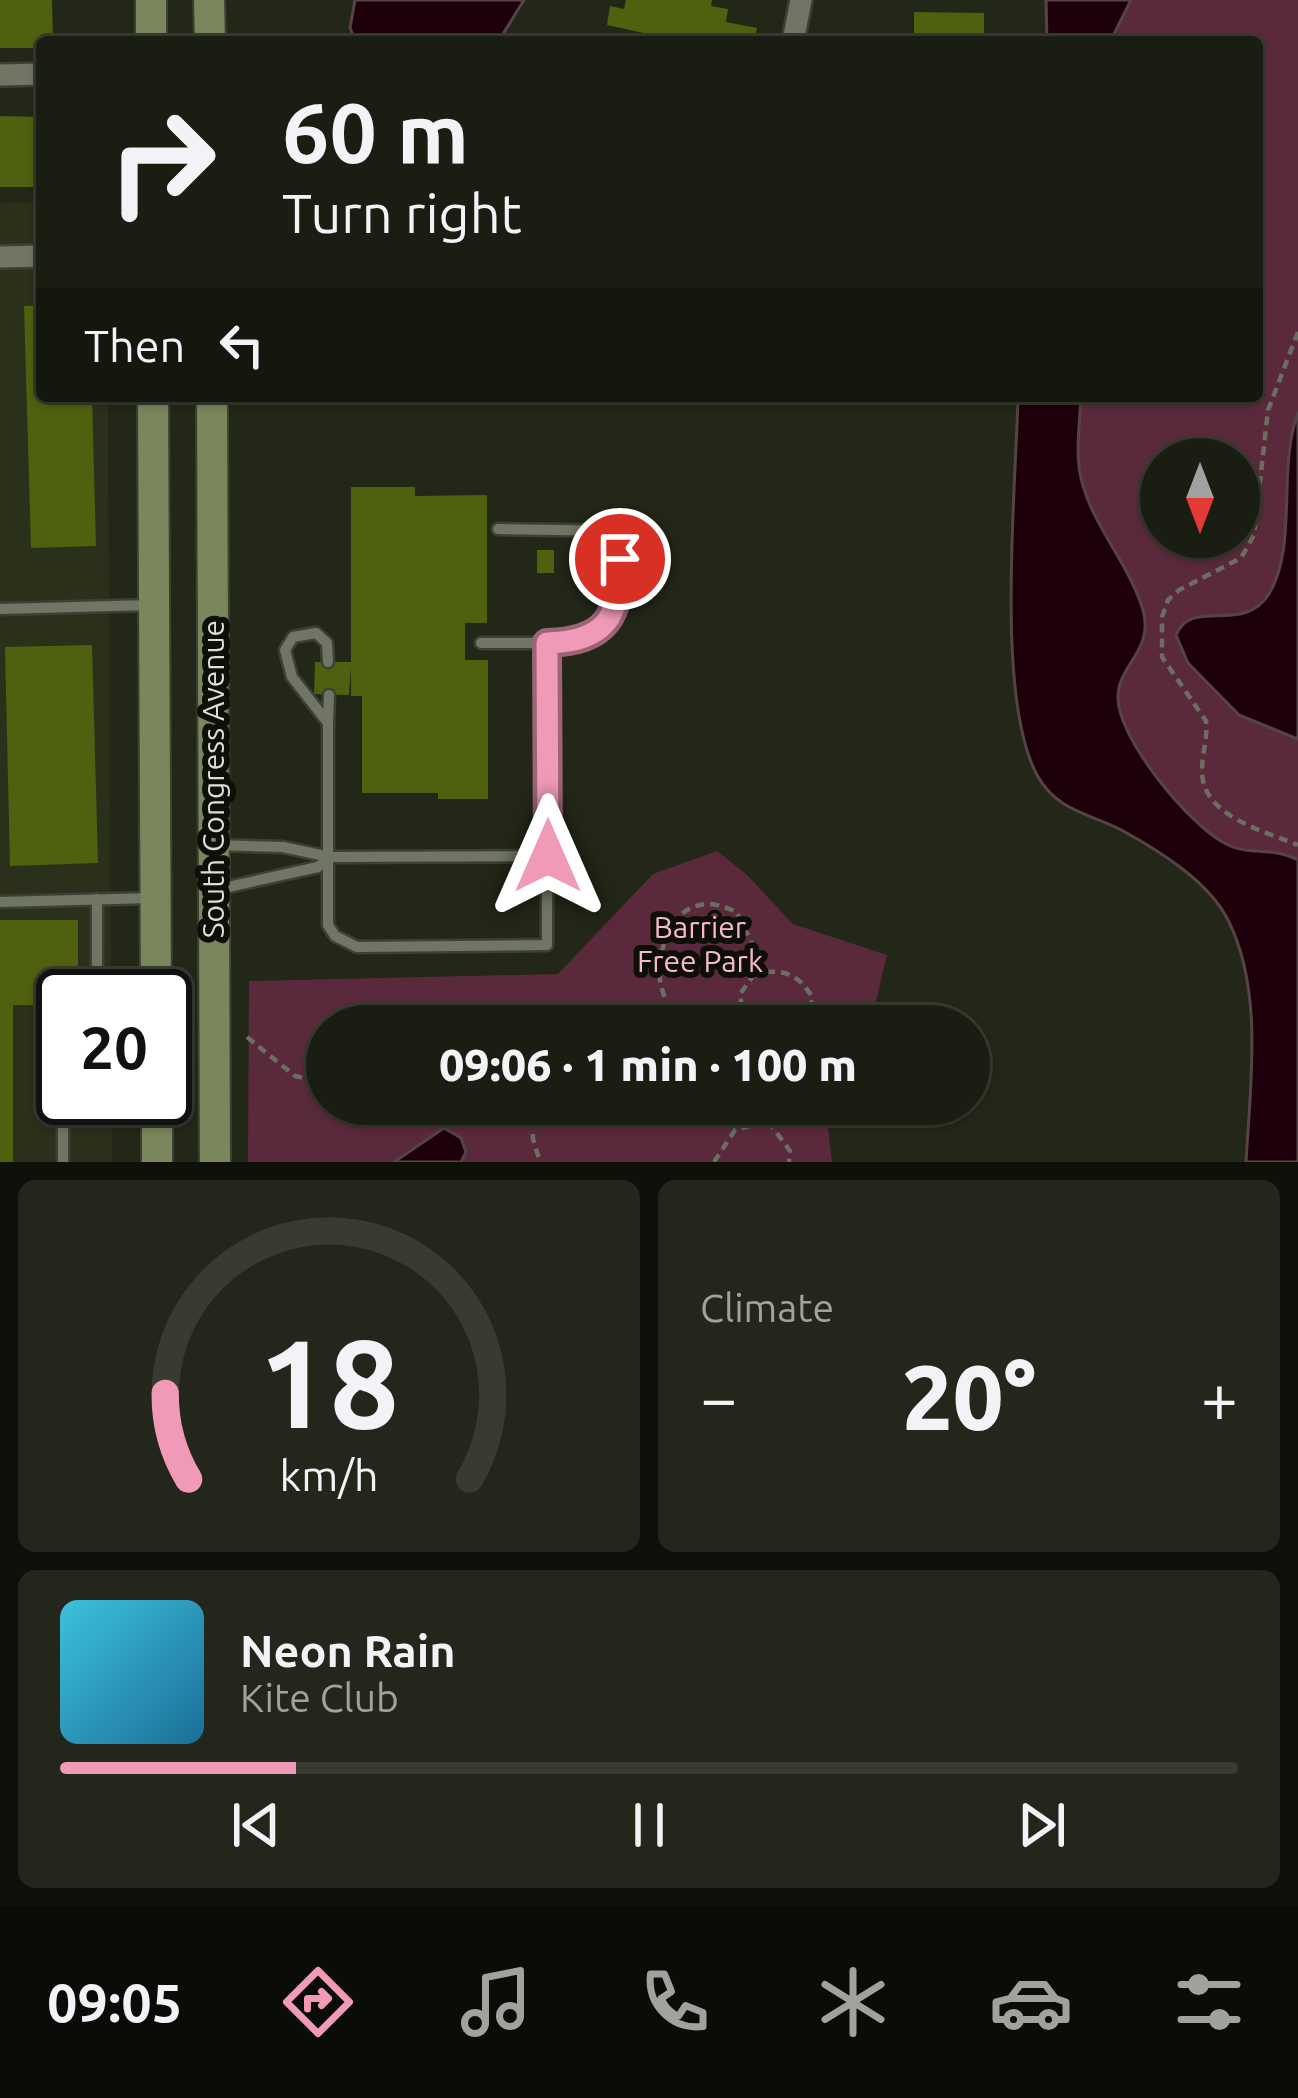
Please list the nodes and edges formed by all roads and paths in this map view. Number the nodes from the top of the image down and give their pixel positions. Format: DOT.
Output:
graph roads {
  1 [pos="151,0"];
  2 [pos="209,0"];
  3 [pos="801,0"];
  4 [pos="151,36"];
  5 [pos="210,36"];
  6 [pos="794,36"];
  7 [pos="36,74"];
  8 [pos="0,75"];
  9 [pos="36,256"];
  10 [pos="0,257"];
  11 [pos="1298,332"];
  12 [pos="153,402"];
  13 [pos="212,402"];
  14 [pos="498,529"];
  15 [pos="154,605"];
  16 [pos="0,609"];
  17 [pos="481,643"];
  18 [pos="547,643"];
  19 [pos="328,662"];
  20 [pos="329,694"];
  21 [pos="328,723"];
  22 [pos="214,845"];
  23 [pos="1298,845"];
  24 [pos="329,856"];
  25 [pos="548,856"];
  26 [pos="214,890"];
  27 [pos="155,898"];
  28 [pos="98,899"];
  29 [pos="0,902"];
  30 [pos="97,969"];
  31 [pos="156,969"];
  32 [pos="766,972"];
  33 [pos="669,1005"];
  34 [pos="742,1005"];
  35 [pos="811,1005"];
  36 [pos="247,1036"];
  37 [pos="306,1078"];
  38 [pos="63,1125"];
  39 [pos="157,1125"];
  40 [pos="533,1125"];
  41 [pos="753,1125"];
  42 [pos="771,1125"];
  43 [pos="63,1162"];
  44 [pos="157,1162"];
  45 [pos="215,1162"];
  46 [pos="540,1162"];
  47 [pos="714,1162"];
  48 [pos="789,1162"];
  1 -- 4 [label="main road"];
  2 -- 5 [label="main road"];
  3 -- 6 [label="street"];
  7 -- 8 [label="street"];
  9 -- 10 [label="street"];
  11 -- 23 [label="path"];
  12 -- 15 [label="main road, South Congress Avenue"];
  13 -- 22 [label="main road, South Congress Avenue"];
  14 -- 18 [label="lane"];
  15 -- 16 [label="lane"];
  15 -- 27 [label="main road, South Congress Avenue"];
  17 -- 18 [label="lane"];
  18 -- 25 [label="lane"];
  19 -- 21 [label="lane"];
  20 -- 21 [label="lane"];
  21 -- 24 [label="lane"];
  22 -- 24 [label="lane"];
  22 -- 26 [label="main road, South Congress Avenue"];
  24 -- 25 [label="lane"];
  24 -- 25 [label="lane"];
  24 -- 26 [label="lane"];
  26 -- 45 [label="main road, South Congress Avenue"];
  27 -- 28 [label="lane"];
  27 -- 31 [label="main road, South Congress Avenue"];
  28 -- 29 [label="lane"];
  28 -- 30 [label="lane"];
  32 -- 33 [label="path"];
  32 -- 34 [label="path"];
  32 -- 35 [label="path"];
  36 -- 37 [label="path"];
  38 -- 43 [label="lane"];
  39 -- 44 [label="main road"];
  40 -- 46 [label="path"];
  41 -- 47 [label="path"];
  42 -- 48 [label="path"];
}
